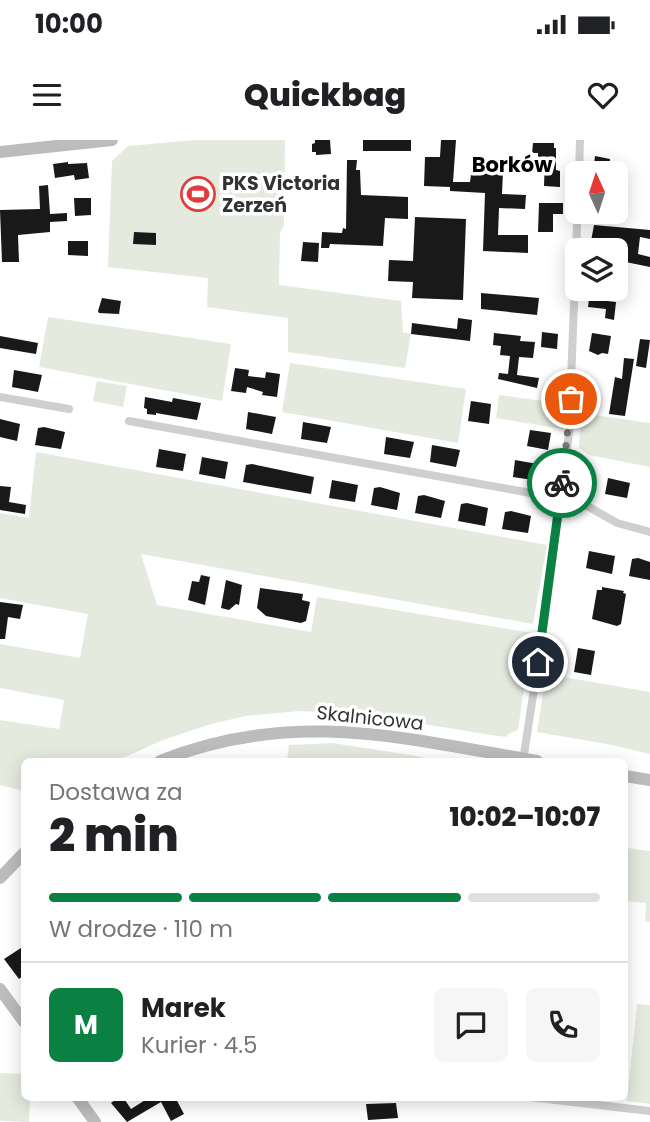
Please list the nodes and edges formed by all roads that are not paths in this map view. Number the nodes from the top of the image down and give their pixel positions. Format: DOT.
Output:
graph roads {
  1 [pos="112,140"];
  2 [pos="580,140"];
  3 [pos="0,152"];
  4 [pos="579,161"];
  5 [pos="577,224"];
  6 [pos="0,397"];
  7 [pos="69,409"];
  8 [pos="129,421"];
  9 [pos="542,495"];
  10 [pos="582,503"];
  11 [pos="650,532"];
  12 [pos="169,758"];
  13 [pos="511,758"];
  14 [pos="523,758"];
  15 [pos="628,776"];
  16 [pos="650,780"];
  17 [pos="21,856"];
  18 [pos="0,878"];
  19 [pos="0,989"];
  20 [pos="21,1018"];
  21 [pos="80,1101"];
  22 [pos="564,1101"];
  23 [pos="650,1111"];
  24 [pos="95,1122"];
  1 -- 3 [label="street"];
  2 -- 4 [label="street"];
  5 -- 14 [label="street"];
  6 -- 7 [label="street"];
  8 -- 9 [label="street"];
  10 -- 11 [label="street"];
  12 -- 13 [label="street, Skalnicowa"];
  15 -- 16 [label="street"];
  17 -- 18 [label="street"];
  19 -- 20 [label="street"];
  21 -- 24 [label="street"];
  22 -- 23 [label="street"];
}
